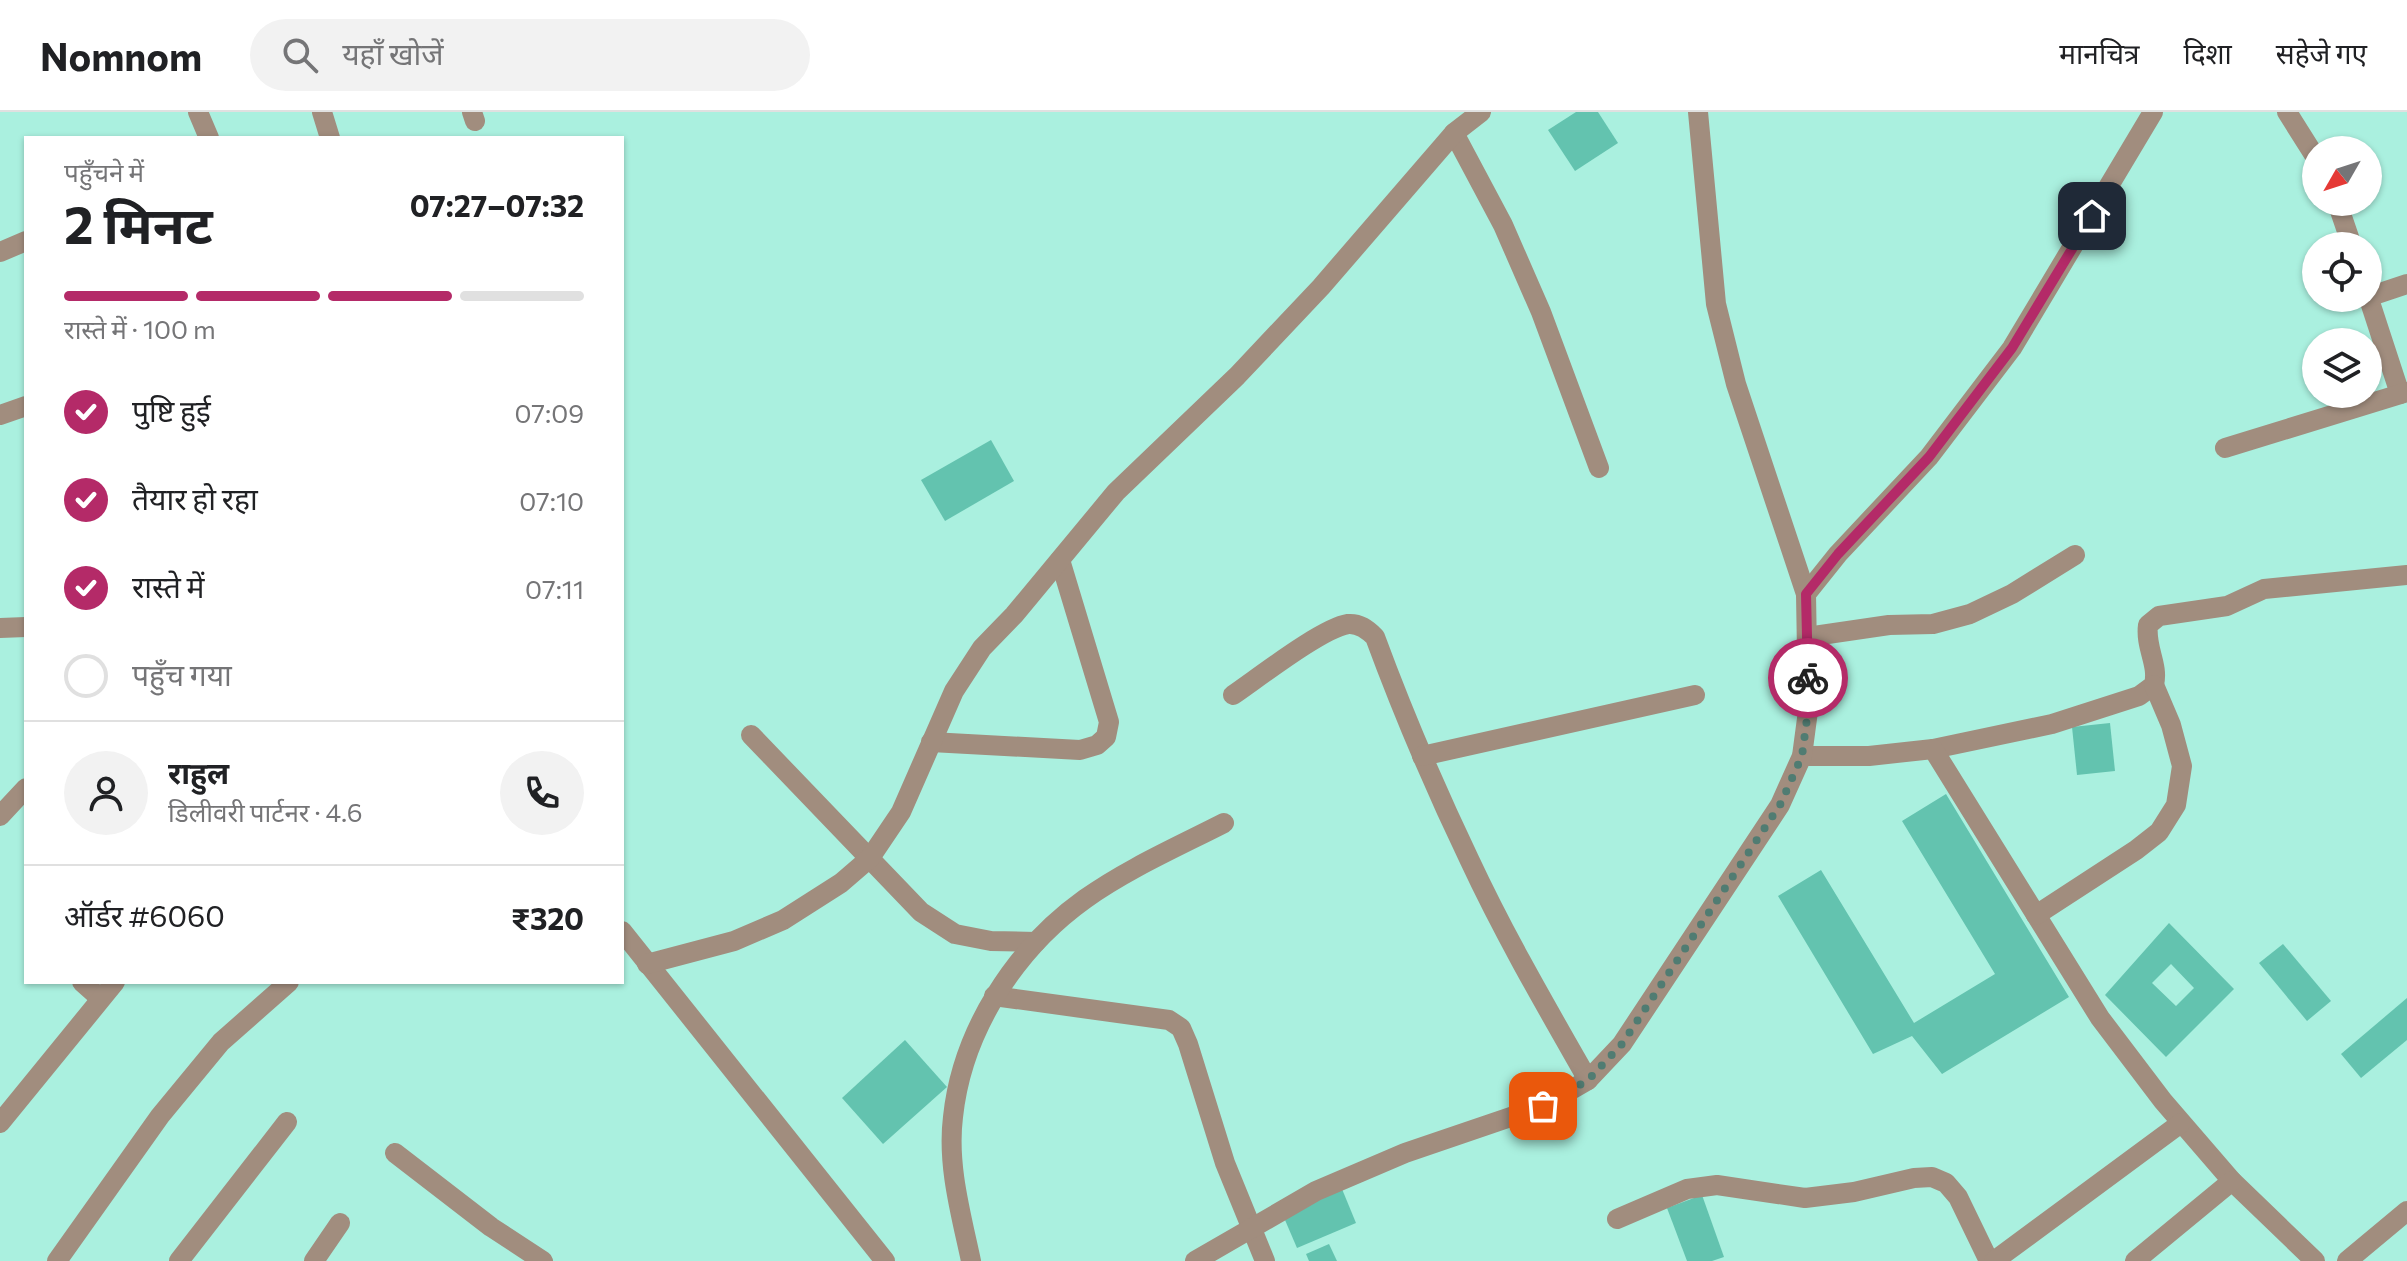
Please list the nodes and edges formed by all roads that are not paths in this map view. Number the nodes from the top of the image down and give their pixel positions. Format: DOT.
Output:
graph roads {
  1 [pos="198,112"];
  2 [pos="322,112"];
  3 [pos="1481,112"];
  4 [pos="1698,112"];
  5 [pos="2153,112"];
  6 [pos="2287,112"];
  7 [pos="1454,133"];
  8 [pos="208,136"];
  9 [pos="329,136"];
  10 [pos="2302,136"];
  11 [pos="24,242"];
  12 [pos="0,252"];
  13 [pos="2407,284"];
  14 [pos="2382,292"];
  15 [pos="2374,312"];
  16 [pos="2404,393"];
  17 [pos="24,407"];
  18 [pos="0,415"];
  19 [pos="2225,448"];
  20 [pos="1599,468"];
  21 [pos="2075,555"];
  22 [pos="1060,560"];
  23 [pos="2407,575"];
  24 [pos="1806,594"];
  25 [pos="24,627"];
  26 [pos="0,628"];
  27 [pos="1807,637"];
  28 [pos="2154,685"];
  29 [pos="1233,695"];
  30 [pos="1695,695"];
  31 [pos="751,735"];
  32 [pos="931,742"];
  33 [pos="1933,749"];
  34 [pos="1422,756"];
  35 [pos="1802,756"];
  36 [pos="24,790"];
  37 [pos="0,816"];
  38 [pos="1224,823"];
  39 [pos="870,858"];
  40 [pos="2036,915"];
  41 [pos="624,934"];
  42 [pos="1036,942"];
  43 [pos="647,964"];
  44 [pos="84,984"];
  45 [pos="113,984"];
  46 [pos="287,984"];
  47 [pos="994,996"];
  48 [pos="100,998"];
  49 [pos="1588,1080"];
  50 [pos="287,1122"];
  51 [pos="0,1123"];
  52 [pos="2181,1123"];
  53 [pos="395,1153"];
  54 [pos="2232,1181"];
  55 [pos="2407,1211"];
  56 [pos="1617,1219"];
  57 [pos="340,1223"];
  58 [pos="1250,1228"];
  59 [pos="2308,1259"];
  60 [pos="57,1261"];
  61 [pos="179,1261"];
  62 [pos="314,1261"];
  63 [pos="543,1261"];
  64 [pos="885,1261"];
  65 [pos="971,1261"];
  66 [pos="1195,1261"];
  67 [pos="1265,1261"];
  68 [pos="1991,1261"];
  69 [pos="2135,1261"];
  70 [pos="2347,1261"];
  1 -- 8 [label="street"];
  2 -- 9 [label="street"];
  3 -- 7 [label="street"];
  4 -- 24 [label="street"];
  5 -- 24 [label="street"];
  6 -- 10 [label="street"];
  7 -- 20 [label="street"];
  7 -- 22 [label="street"];
  11 -- 12 [label="street"];
  13 -- 14 [label="street"];
  15 -- 16 [label="street"];
  16 -- 19 [label="street"];
  17 -- 18 [label="street"];
  21 -- 27 [label="street"];
  22 -- 32 [label="street"];
  22 -- 32 [label="street"];
  23 -- 28 [label="street"];
  24 -- 27 [label="street"];
  25 -- 26 [label="street"];
  27 -- 35 [label="street"];
  28 -- 33 [label="street"];
  28 -- 40 [label="street"];
  29 -- 34 [label="street"];
  30 -- 34 [label="street"];
  31 -- 39 [label="street"];
  32 -- 39 [label="street"];
  33 -- 35 [label="street"];
  33 -- 40 [label="street"];
  34 -- 49 [label="street"];
  35 -- 49 [label="street"];
  36 -- 37 [label="street"];
  38 -- 42 [label="street"];
  39 -- 42 [label="street"];
  39 -- 43 [label="street"];
  40 -- 52 [label="street"];
  41 -- 43 [label="street"];
  42 -- 47 [label="street"];
  43 -- 64 [label="street"];
  44 -- 48 [label="street"];
  45 -- 48 [label="street"];
  46 -- 60 [label="street"];
  47 -- 58 [label="street"];
  47 -- 65 [label="street"];
  48 -- 51 [label="street"];
  49 -- 58 [label="street"];
  50 -- 61 [label="street"];
  52 -- 54 [label="street"];
  52 -- 68 [label="street"];
  53 -- 63 [label="street"];
  54 -- 59 [label="street"];
  54 -- 69 [label="street"];
  55 -- 70 [label="street"];
  56 -- 68 [label="street"];
  57 -- 62 [label="street"];
  58 -- 66 [label="street"];
  58 -- 67 [label="street"];
}
